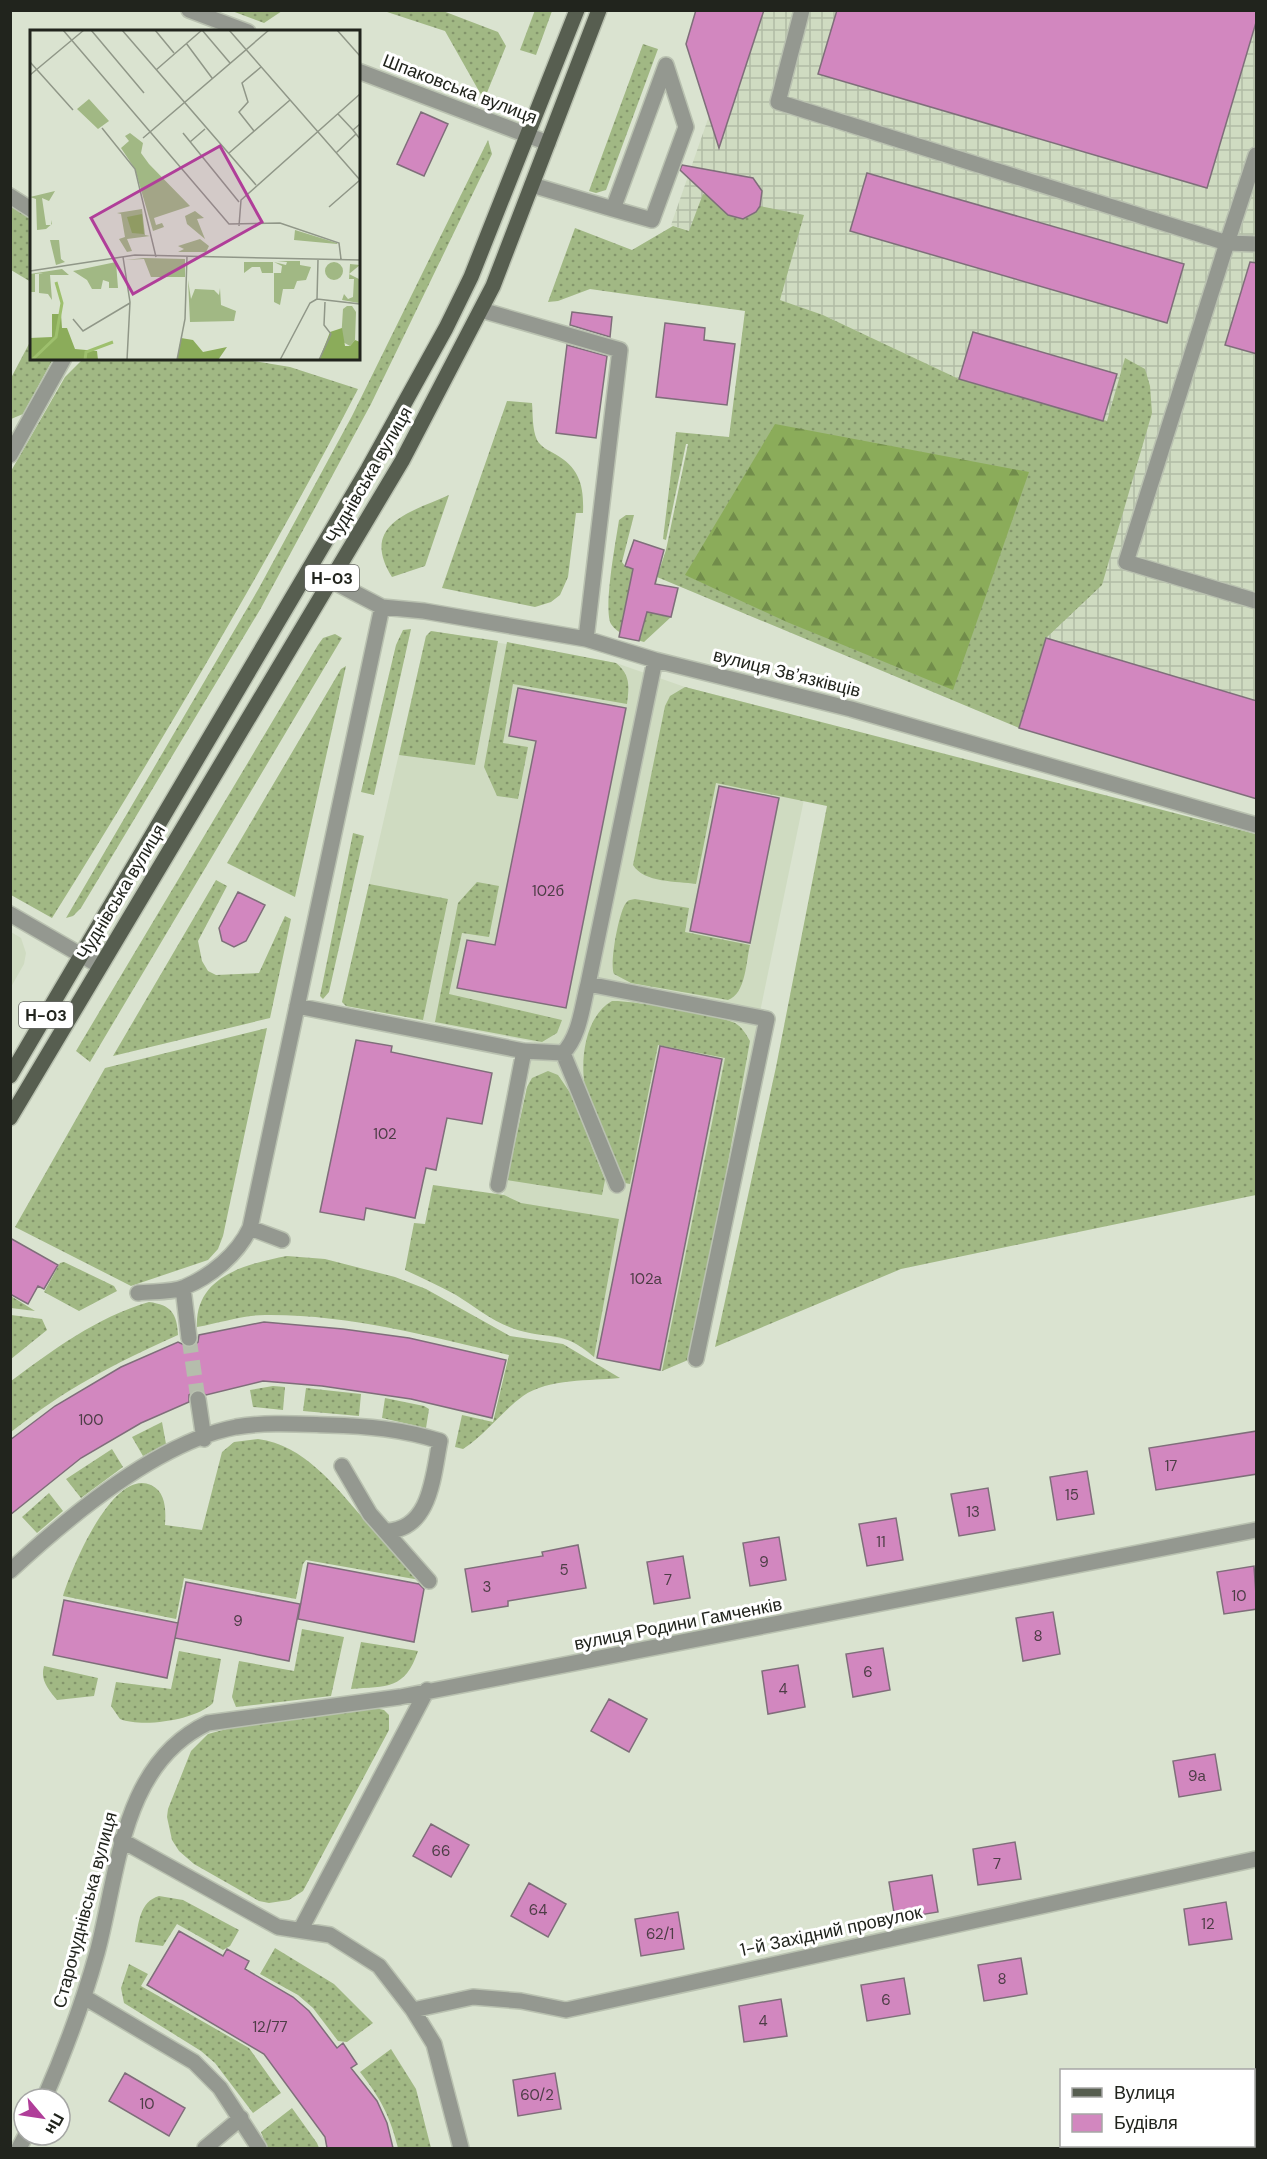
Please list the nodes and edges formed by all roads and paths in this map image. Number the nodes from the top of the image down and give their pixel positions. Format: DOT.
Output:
graph roads {
  1 [pos="577,10"];
  2 [pos="599,10"];
  3 [pos="802,10"];
  4 [pos="190,11"];
  5 [pos="242,30"];
  6 [pos="360,72"];
  7 [pos="529,136"];
  8 [pos="548,143"];
  9 [pos="1257,155"];
  10 [pos="532,185"];
  11 [pos="10,195"];
  12 [pos="30,209"];
  13 [pos="613,209"];
  14 [pos="1227,243"];
  15 [pos="1257,244"];
  16 [pos="481,310"];
  17 [pos="63,360"];
  18 [pos="10,455"];
  19 [pos="309,569"];
  20 [pos="330,580"];
  21 [pos="1257,601"];
  22 [pos="382,607"];
  23 [pos="586,639"];
  24 [pos="656,660"];
  25 [pos="1257,825"];
  26 [pos="10,914"];
  27 [pos="81,955"];
  28 [pos="100,966"];
  29 [pos="588,984"];
  30 [pos="297,1006"];
  31 [pos="524,1051"];
  32 [pos="563,1053"];
  33 [pos="10,1076"];
  34 [pos="10,1118"];
  35 [pos="498,1185"];
  36 [pos="617,1185"];
  37 [pos="250,1228"];
  38 [pos="282,1240"];
  39 [pos="183,1288"];
  40 [pos="138,1293"];
  41 [pos="189,1338"];
  42 [pos="696,1359"];
  43 [pos="198,1398"];
  44 [pos="204,1439"];
  45 [pos="342,1466"];
  46 [pos="1257,1530"];
  47 [pos="386,1531"];
  48 [pos="10,1571"];
  49 [pos="429,1581"];
  50 [pos="427,1690"];
  51 [pos="137,1798"];
  52 [pos="122,1840"];
  53 [pos="1257,1859"];
  54 [pos="302,1929"];
  55 [pos="84,1997"];
  56 [pos="413,2010"];
  57 [pos="49,2087"];
  58 [pos="241,2118"];
  59 [pos="205,2148"];
  60 [pos="259,2148"];
  61 [pos="461,2148"];
  1 -- 7 [label="main road, Чуднівська вулиця / Н-03"];
  2 -- 8 [label="main road, Чуднівська вулиця / Н-03"];
  3 -- 14 [label="street"];
  4 -- 5 [label="street"];
  6 -- 7 [label="street, Шпаковська вулиця"];
  7 -- 8 [label="street, Шпаковська вулиця"];
  7 -- 19 [label="main road, Чуднівська вулиця / Н-03"];
  8 -- 10 [label="main road, Чуднівська вулиця / Н-03"];
  9 -- 14 [label="street"];
  10 -- 13 [label="street"];
  10 -- 16 [label="main road, Чуднівська вулиця / Н-03"];
  11 -- 12 [label="street"];
  13 -- 13 [label="street"];
  14 -- 15 [label="street"];
  14 -- 21 [label="street"];
  16 -- 20 [label="main road, Чуднівська вулиця / Н-03"];
  16 -- 23 [label="street"];
  17 -- 18 [label="street"];
  19 -- 20 [label="street, вулиця Звʼязківців"];
  19 -- 27 [label="main road, Чуднівська вулиця / Н-03"];
  20 -- 22 [label="street, вулиця Звʼязківців"];
  20 -- 28 [label="main road, Чуднівська вулиця / Н-03"];
  22 -- 23 [label="street, вулиця Звʼязківців"];
  22 -- 30 [label="street"];
  23 -- 24 [label="street, вулиця Звʼязківців"];
  24 -- 25 [label="street, вулиця Звʼязківців"];
  24 -- 29 [label="street"];
  26 -- 27 [label="street"];
  27 -- 28 [label="street"];
  27 -- 33 [label="main road, Чуднівська вулиця / Н-03"];
  28 -- 34 [label="main road, Чуднівська вулиця / Н-03"];
  29 -- 32 [label="street"];
  29 -- 42 [label="street"];
  30 -- 31 [label="street"];
  30 -- 37 [label="street"];
  31 -- 32 [label="street"];
  31 -- 35 [label="street"];
  32 -- 36 [label="street"];
  37 -- 38 [label="street"];
  37 -- 39 [label="street"];
  39 -- 40 [label="street"];
  39 -- 41 [label="street"];
  43 -- 44 [label="street"];
  44 -- 47 [label="street"];
  44 -- 48 [label="street"];
  45 -- 47 [label="street"];
  46 -- 50 [label="street, вулиця Родини Гамченків"];
  47 -- 49 [label="street"];
  50 -- 51 [label="street, вулиця Родини Гамченків"];
  50 -- 54 [label="street"];
  51 -- 52 [label="street, Старочуднівська вулиця"];
  52 -- 54 [label="street"];
  52 -- 55 [label="street, Старочуднівська вулиця"];
  53 -- 56 [label="street, 1-й Західний провулок"];
  54 -- 56 [label="street"];
  55 -- 57 [label="street, Старочуднівська вулиця"];
  55 -- 58 [label="street"];
  56 -- 61 [label="street"];
  58 -- 59 [label="street"];
  58 -- 60 [label="street"];
}
